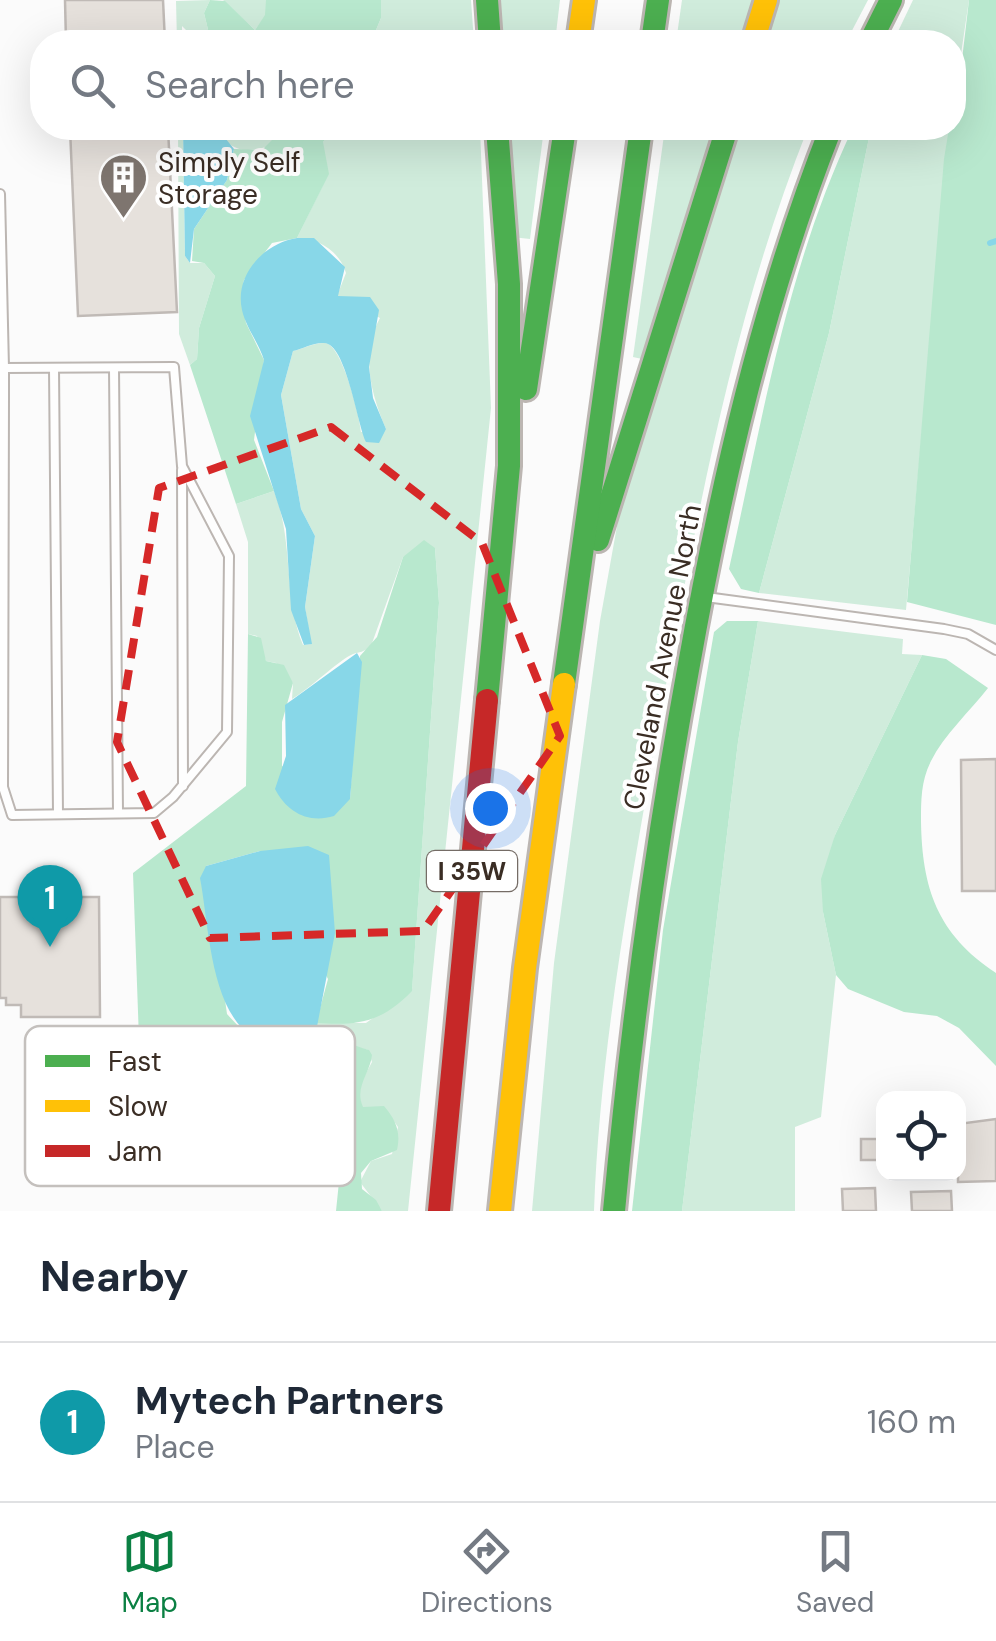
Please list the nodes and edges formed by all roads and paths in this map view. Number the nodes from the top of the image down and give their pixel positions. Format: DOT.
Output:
graph roads {
  1 [pos="486,0"];
  2 [pos="584,0"];
  3 [pos="658,0"];
  4 [pos="766,0"];
  5 [pos="891,0"];
  6 [pos="489,30"];
  7 [pos="580,30"];
  8 [pos="654,30"];
  9 [pos="757,30"];
  10 [pos="876,30"];
  11 [pos="497,140"];
  12 [pos="563,140"];
  13 [pos="638,140"];
  14 [pos="723,140"];
  15 [pos="828,140"];
  16 [pos="0,194"];
  17 [pos="4,368"];
  18 [pos="54,368"];
  19 [pos="114,368"];
  20 [pos="182,466"];
  21 [pos="505,531"];
  22 [pos="702,596"];
  23 [pos="572,624"];
  24 [pos="996,650"];
  25 [pos="183,786"];
  26 [pos="118,813"];
  27 [pos="58,814"];
  28 [pos="439,1211"];
  29 [pos="500,1211"];
  30 [pos="614,1211"];
  1 -- 6 [label="main road"];
  2 -- 7 [label="main road"];
  3 -- 8 [label="main road"];
  4 -- 9 [label="main road"];
  5 -- 10 [label="main road"];
  11 -- 21 [label="main road"];
  12 -- 21 [label="main road, I 35W"];
  13 -- 23 [label="main road, I 35W"];
  14 -- 23 [label="main road"];
  15 -- 22 [label="main road, Cleveland Avenue North"];
  16 -- 17 [label="lane"];
  17 -- 18 [label="lane"];
  17 -- 27 [label="lane"];
  18 -- 19 [label="lane"];
  18 -- 27 [label="lane"];
  19 -- 20 [label="lane"];
  19 -- 26 [label="lane"];
  20 -- 25 [label="lane"];
  20 -- 25 [label="lane"];
  21 -- 28 [label="main road, I 35W"];
  22 -- 24 [label="lane"];
  22 -- 30 [label="main road, Cleveland Avenue North"];
  23 -- 29 [label="main road, I 35W"];
  25 -- 26 [label="lane"];
  26 -- 27 [label="lane"];
}
